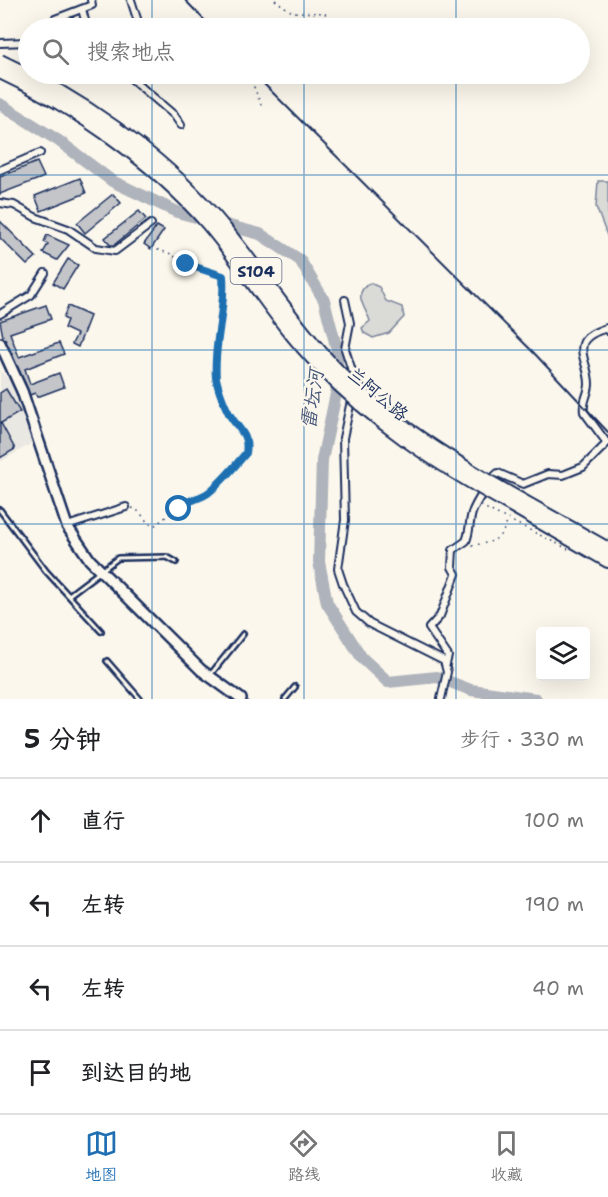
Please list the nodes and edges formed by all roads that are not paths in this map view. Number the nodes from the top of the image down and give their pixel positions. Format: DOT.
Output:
graph roads {
  1 [pos="91,0"];
  2 [pos="131,0"];
  3 [pos="82,9"];
  4 [pos="61,18"];
  5 [pos="84,18"];
  6 [pos="137,18"];
  7 [pos="18,42"];
  8 [pos="0,43"];
  9 [pos="0,61"];
  10 [pos="18,71"];
  11 [pos="0,72"];
  12 [pos="18,82"];
  13 [pos="21,84"];
  14 [pos="41,84"];
  15 [pos="138,84"];
  16 [pos="181,125"];
  17 [pos="40,153"];
  18 [pos="0,170"];
  19 [pos="0,203"];
  20 [pos="151,224"];
  21 [pos="45,273"];
  22 [pos="345,300"];
  23 [pos="0,314"];
  24 [pos="608,331"];
  25 [pos="0,342"];
  26 [pos="504,495"];
  27 [pos="126,507"];
  28 [pos="0,510"];
  29 [pos="67,526"];
  30 [pos="608,549"];
  31 [pos="608,561"];
  32 [pos="176,562"];
  33 [pos="100,570"];
  34 [pos="68,595"];
  35 [pos="101,631"];
  36 [pos="243,634"];
  37 [pos="107,661"];
  38 [pos="446,664"];
  39 [pos="210,676"];
  40 [pos="295,687"];
  41 [pos="140,699"];
  42 [pos="241,699"];
  43 [pos="285,699"];
  44 [pos="441,699"];
  1 -- 3 [label="street"];
  2 -- 6 [label="street"];
  3 -- 4 [label="street"];
  3 -- 5 [label="street"];
  7 -- 8 [label="street"];
  9 -- 10 [label="highway, 兰阿公路 / S104, bridge"];
  11 -- 12 [label="highway, 兰阿公路 / S104, bridge"];
  13 -- 26 [label="highway, 兰阿公路 / S104, bridge"];
  14 -- 26 [label="highway, 兰阿公路 / S104, bridge"];
  15 -- 16 [label="street"];
  17 -- 18 [label="street"];
  19 -- 20 [label="street"];
  21 -- 23 [label="street"];
  22 -- 38 [label="street"];
  24 -- 38 [label="street"];
  25 -- 29 [label="street"];
  26 -- 30 [label="highway, 兰阿公路 / S104"];
  26 -- 31 [label="highway, 兰阿公路 / S104"];
  27 -- 29 [label="street"];
  28 -- 34 [label="lane"];
  29 -- 33 [label="street"];
  32 -- 33 [label="lane"];
  33 -- 34 [label="lane"];
  33 -- 39 [label="street"];
  34 -- 35 [label="lane"];
  36 -- 39 [label="lane"];
  37 -- 41 [label="lane"];
  38 -- 44 [label="street"];
  39 -- 42 [label="street"];
  40 -- 43 [label="lane"];
}
